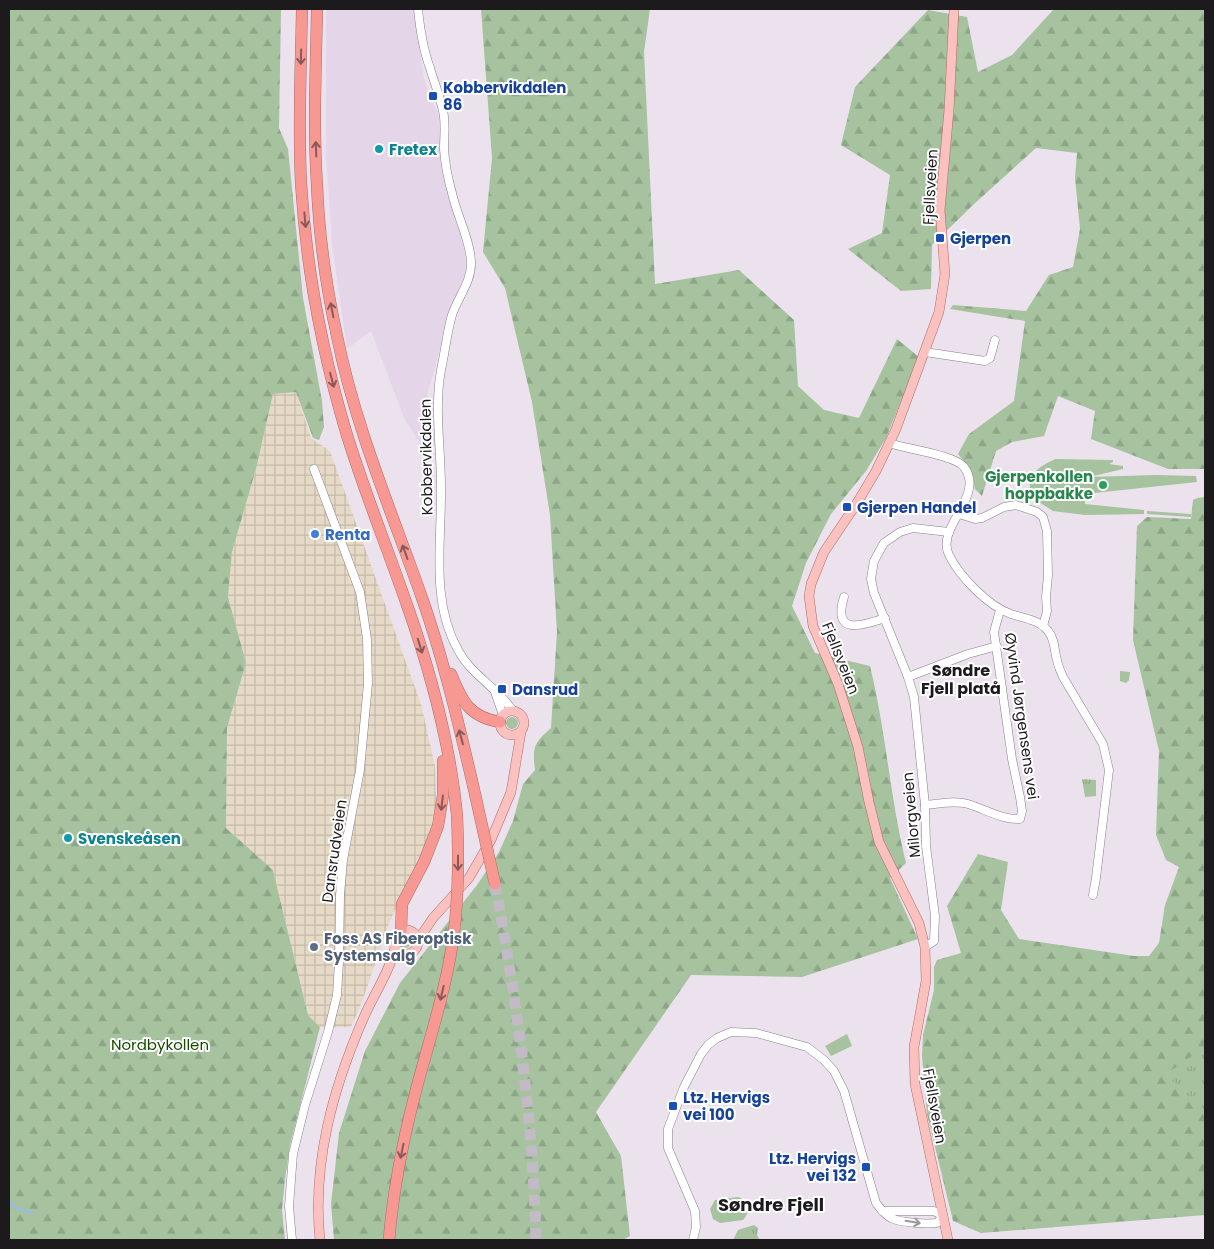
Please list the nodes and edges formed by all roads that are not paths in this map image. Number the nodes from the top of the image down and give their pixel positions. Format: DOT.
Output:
graph roads {
  1 [pos="302,9"];
  2 [pos="317,9"];
  3 [pos="418,9"];
  4 [pos="954,9"];
  5 [pos="995,340"];
  6 [pos="925,352"];
  7 [pos="889,443"];
  8 [pos="314,469"];
  9 [pos="959,514"];
  10 [pos="949,532"];
  11 [pos="422,597"];
  12 [pos="844,597"];
  13 [pos="1000,610"];
  14 [pos="884,618"];
  15 [pos="1044,626"];
  16 [pos="997,646"];
  17 [pos="908,677"];
  18 [pos="432,685"];
  19 [pos="494,690"];
  20 [pos="513,711"];
  21 [pos="501,718"];
  22 [pos="521,732"];
  23 [pos="509,735"];
  24 [pos="517,755"];
  25 [pos="925,805"];
  26 [pos="495,884"];
  27 [pos="1093,895"];
  28 [pos="434,918"];
  29 [pos="407,931"];
  30 [pos="418,940"];
  31 [pos="925,947"];
  32 [pos="395,948"];
  33 [pos="403,954"];
  34 [pos="388,970"];
  35 [pos="882,1211"];
  36 [pos="943,1216"];
  37 [pos="292,1240"];
  38 [pos="320,1240"];
  39 [pos="389,1240"];
  40 [pos="693,1240"];
  41 [pos="948,1240"];
  1 -- 18 [label="highway, one-way"];
  11 -- 2 [label="highway, one-way"];
  3 -- 19 [label="street, Kobbervikdalen"];
  4 -- 6 [label="main road, Fjellsveien"];
  5 -- 6 [label="street"];
  6 -- 7 [label="main road, Fjellsveien"];
  7 -- 9 [label="street"];
  7 -- 31 [label="main road, Fjellsveien"];
  8 -- 37 [label="street, Dansrudveien"];
  9 -- 10 [label="street"];
  9 -- 15 [label="street"];
  10 -- 13 [label="street"];
  10 -- 14 [label="street, Milorgveien"];
  11 -- 21 [label="highway"];
  26 -- 11 [label="highway, one-way, bridge"];
  12 -- 14 [label="street"];
  13 -- 15 [label="street"];
  13 -- 16 [label="street, Øyvind Jørgensens vei"];
  14 -- 17 [label="street, Milorgveien"];
  15 -- 27 [label="street"];
  16 -- 17 [label="street"];
  16 -- 25 [label="street, Øyvind Jørgensens vei"];
  17 -- 25 [label="street, Milorgveien"];
  18 -- 29 [label="highway, one-way"];
  18 -- 39 [label="highway, one-way, bridge"];
  19 -- 20 [label="street, Kobbervikdalen"];
  19 -- 21 [label="street, Kobbervikdalen"];
  20 -- 21 [label="main road"];
  20 -- 22 [label="main road"];
  21 -- 23 [label="main road"];
  22 -- 23 [label="main road"];
  22 -- 24 [label="main road"];
  23 -- 24 [label="main road"];
  24 -- 28 [label="main road"];
  25 -- 31 [label="street, Milorgveien"];
  28 -- 29 [label="main road"];
  28 -- 30 [label="main road"];
  29 -- 30 [label="main road"];
  29 -- 32 [label="main road"];
  30 -- 33 [label="main road"];
  31 -- 36 [label="main road, Fjellsveien"];
  32 -- 33 [label="main road"];
  32 -- 34 [label="main road"];
  33 -- 34 [label="main road"];
  34 -- 38 [label="main road"];
  35 -- 36 [label="street"];
  35 -- 36 [label="street, one-way"];
  35 -- 40 [label="street"];
  36 -- 41 [label="main road, Fjellsveien"];
}
